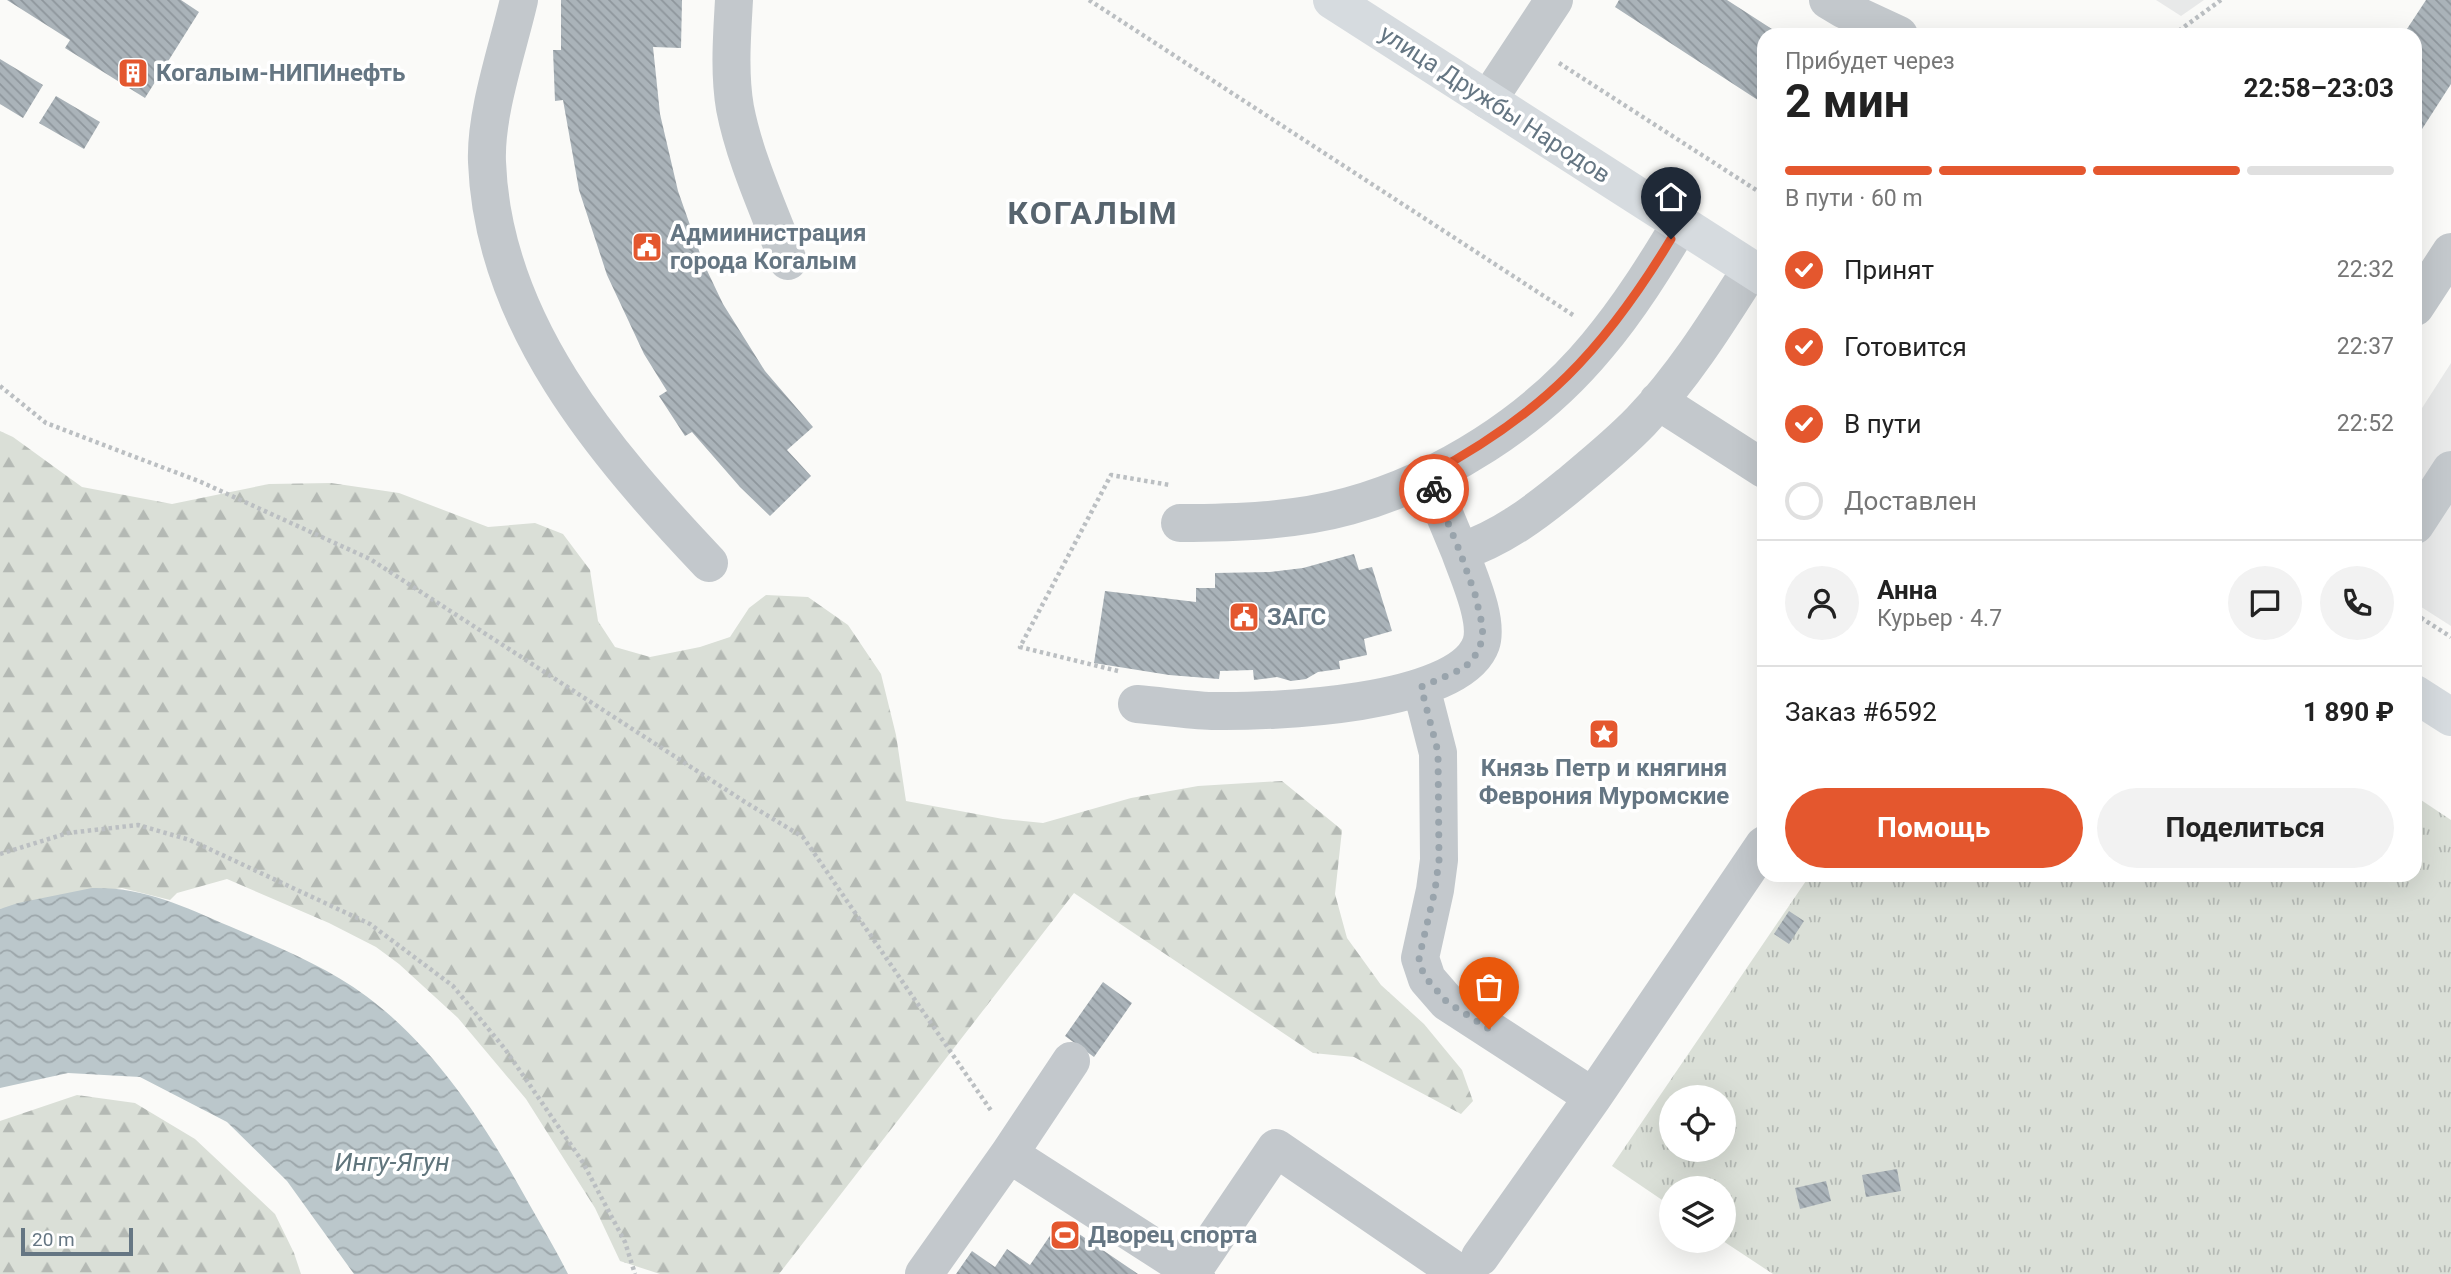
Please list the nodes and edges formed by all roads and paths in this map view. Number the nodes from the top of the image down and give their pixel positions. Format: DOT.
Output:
graph roads {
  1 [pos="519,0"];
  2 [pos="734,0"];
  3 [pos="1089,0"];
  4 [pos="1332,0"];
  5 [pos="1828,0"];
  6 [pos="2221,0"];
  7 [pos="1537,14"];
  8 [pos="1884,28"];
  9 [pos="2183,28"];
  10 [pos="1488,100"];
  11 [pos="1757,189"];
  12 [pos="1681,223"];
  13 [pos="2451,251"];
  14 [pos="788,261"];
  15 [pos="1757,272"];
  16 [pos="1757,274"];
  17 [pos="2422,296"];
  18 [pos="1583,321"];
  19 [pos="0,386"];
  20 [pos="1658,401"];
  21 [pos="1757,465"];
  22 [pos="2451,470"];
  23 [pos="1428,475"];
  24 [pos="2422,515"];
  25 [pos="1180,523"];
  26 [pos="1460,552"];
  27 [pos="709,563"];
  28 [pos="2422,618"];
  29 [pos="2451,637"];
  30 [pos="1421,687"];
  31 [pos="2422,699"];
  32 [pos="1137,704"];
  33 [pos="2451,718"];
  34 [pos="0,854"];
  35 [pos="1757,855"];
  36 [pos="1071,1062"];
  37 [pos="1593,1097"];
  38 [pos="997,1119"];
  39 [pos="1009,1154"];
  40 [pos="1470,1266"];
  41 [pos="1194,1273"];
  42 [pos="635,1274"];
  43 [pos="923,1274"];
  1 -- 27 [label="street"];
  2 -- 14 [label="street"];
  3 -- 18 [label="path"];
  4 -- 10 [label="main road, улица Дружбы Народов"];
  5 -- 8 [label="street"];
  6 -- 9 [label="path"];
  7 -- 10 [label="street"];
  7 -- 11 [label="path"];
  10 -- 12 [label="main road, улица Дружбы Народов"];
  12 -- 15 [label="main road, улица Дружбы Народов"];
  12 -- 23 [label="street"];
  13 -- 17 [label="street"];
  16 -- 20 [label="street"];
  19 -- 38 [label="path"];
  20 -- 21 [label="street"];
  20 -- 26 [label="street"];
  22 -- 24 [label="street"];
  23 -- 25 [label="street"];
  23 -- 26 [label="street"];
  26 -- 30 [label="street"];
  28 -- 29 [label="path"];
  30 -- 32 [label="street"];
  30 -- 37 [label="street"];
  31 -- 33 [label="main road"];
  34 -- 42 [label="path"];
  35 -- 37 [label="street"];
  36 -- 39 [label="street"];
  37 -- 40 [label="street"];
  39 -- 41 [label="street"];
  39 -- 43 [label="street"];
  40 -- 41 [label="street"];
}
